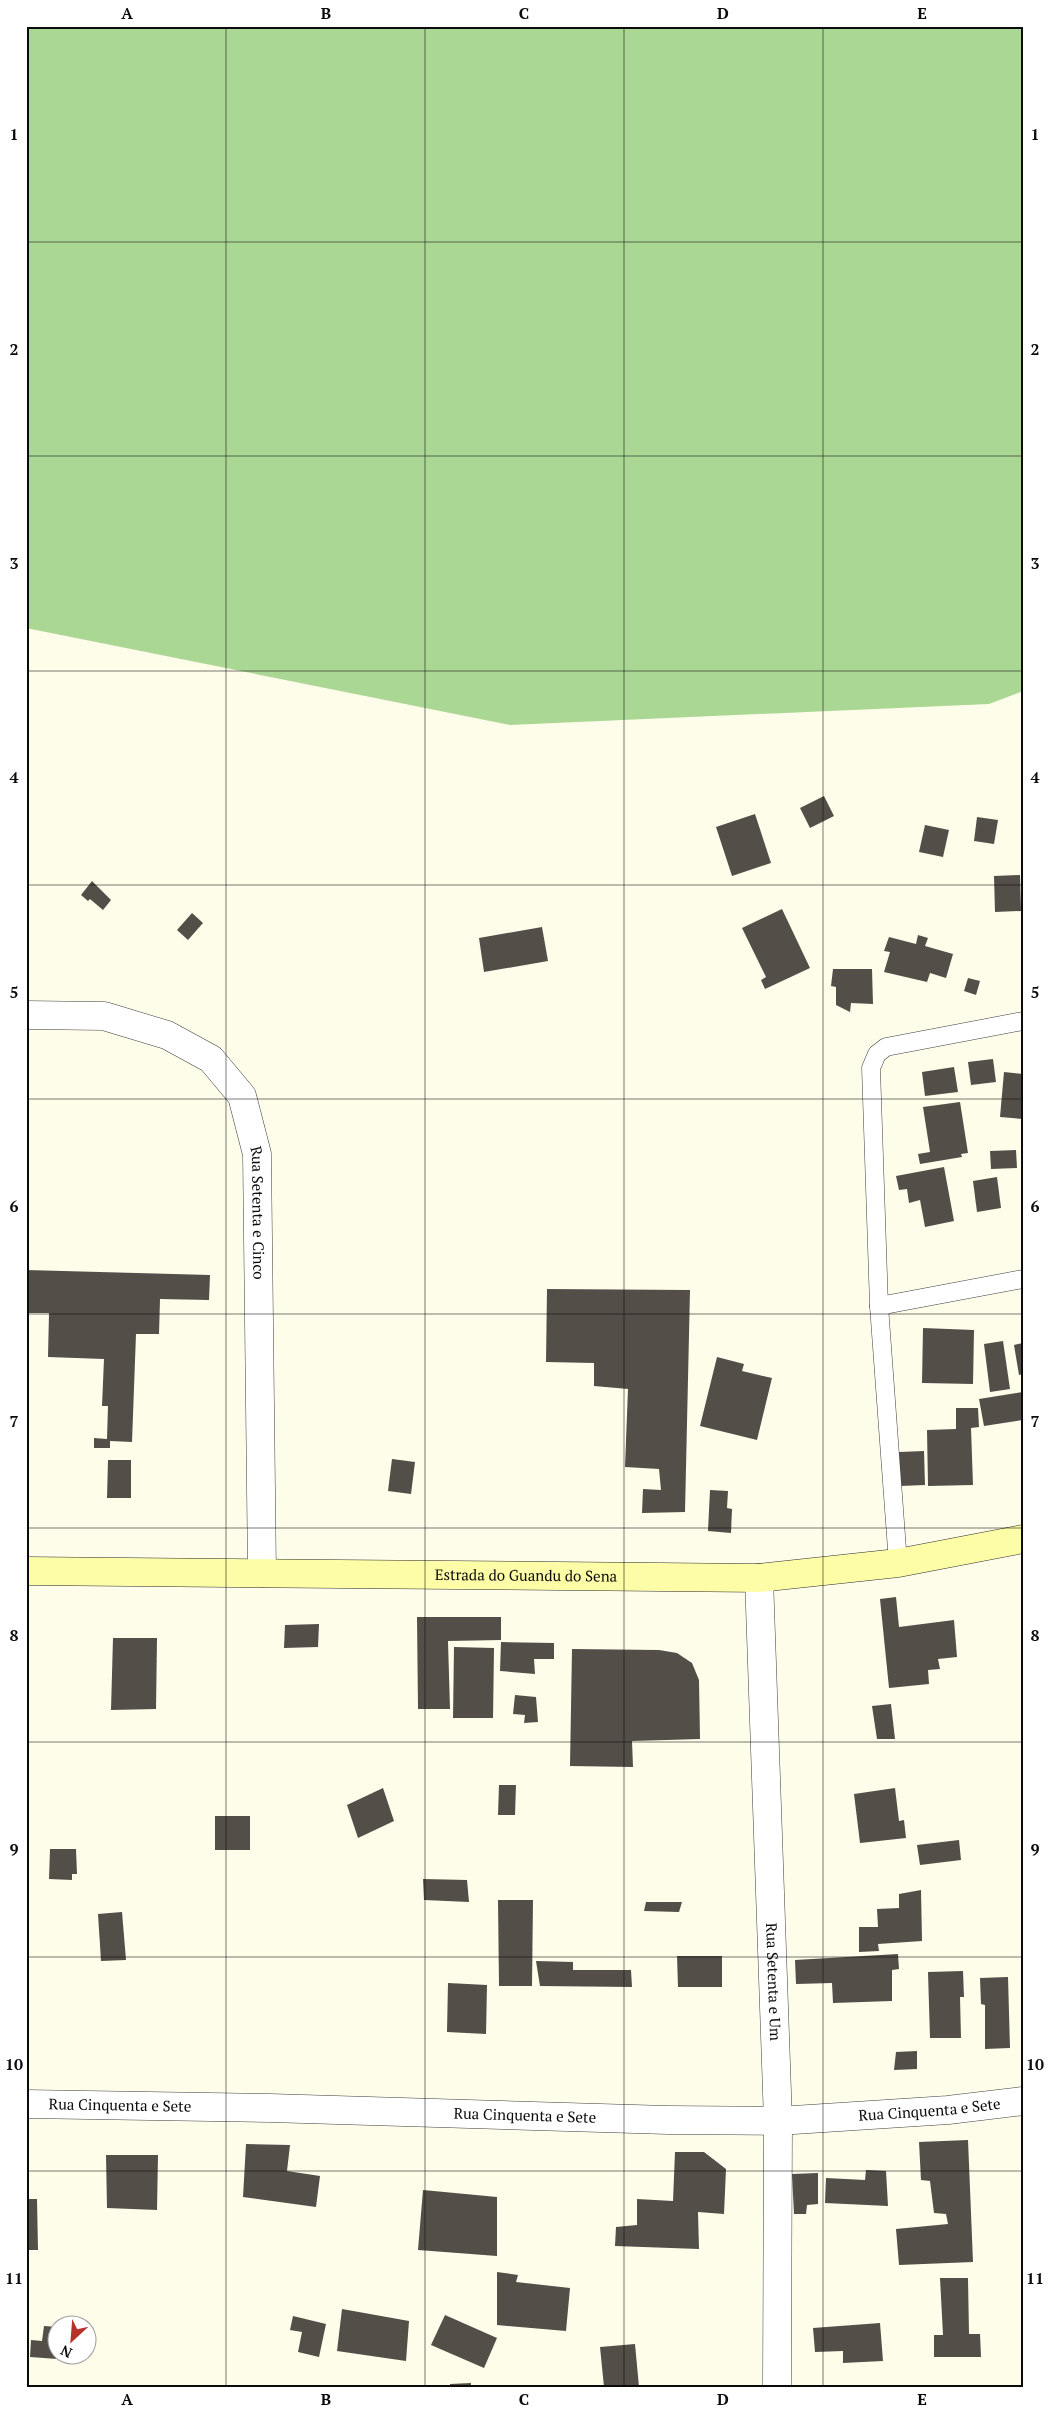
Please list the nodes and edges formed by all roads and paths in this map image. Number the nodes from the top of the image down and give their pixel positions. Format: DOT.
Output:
graph roads {
  1 [pos="26,1014"];
  2 [pos="1023,1021"];
  3 [pos="1023,1279"];
  4 [pos="879,1306"];
  5 [pos="1023,1538"];
  6 [pos="898,1563"];
  7 [pos="26,1571"];
  8 [pos="262,1573"];
  9 [pos="759,1578"];
  10 [pos="1023,2101"];
  11 [pos="26,2104"];
  12 [pos="778,2121"];
  13 [pos="777,2387"];
  1 -- 8 [label="street, Rua Setenta e Cinco"];
  2 -- 4 [label="lane"];
  3 -- 4 [label="lane"];
  4 -- 6 [label="lane"];
  5 -- 6 [label="main road, Estrada do Guandu do Sena"];
  6 -- 9 [label="main road, Estrada do Guandu do Sena"];
  7 -- 8 [label="main road, Estrada do Guandu do Sena"];
  8 -- 9 [label="main road, Estrada do Guandu do Sena"];
  9 -- 12 [label="street, Rua Setenta e Um"];
  10 -- 12 [label="street, Rua Cinquenta e Sete"];
  11 -- 12 [label="street, Rua Cinquenta e Sete"];
  12 -- 13 [label="street, Rua Setenta e Um"];
}
